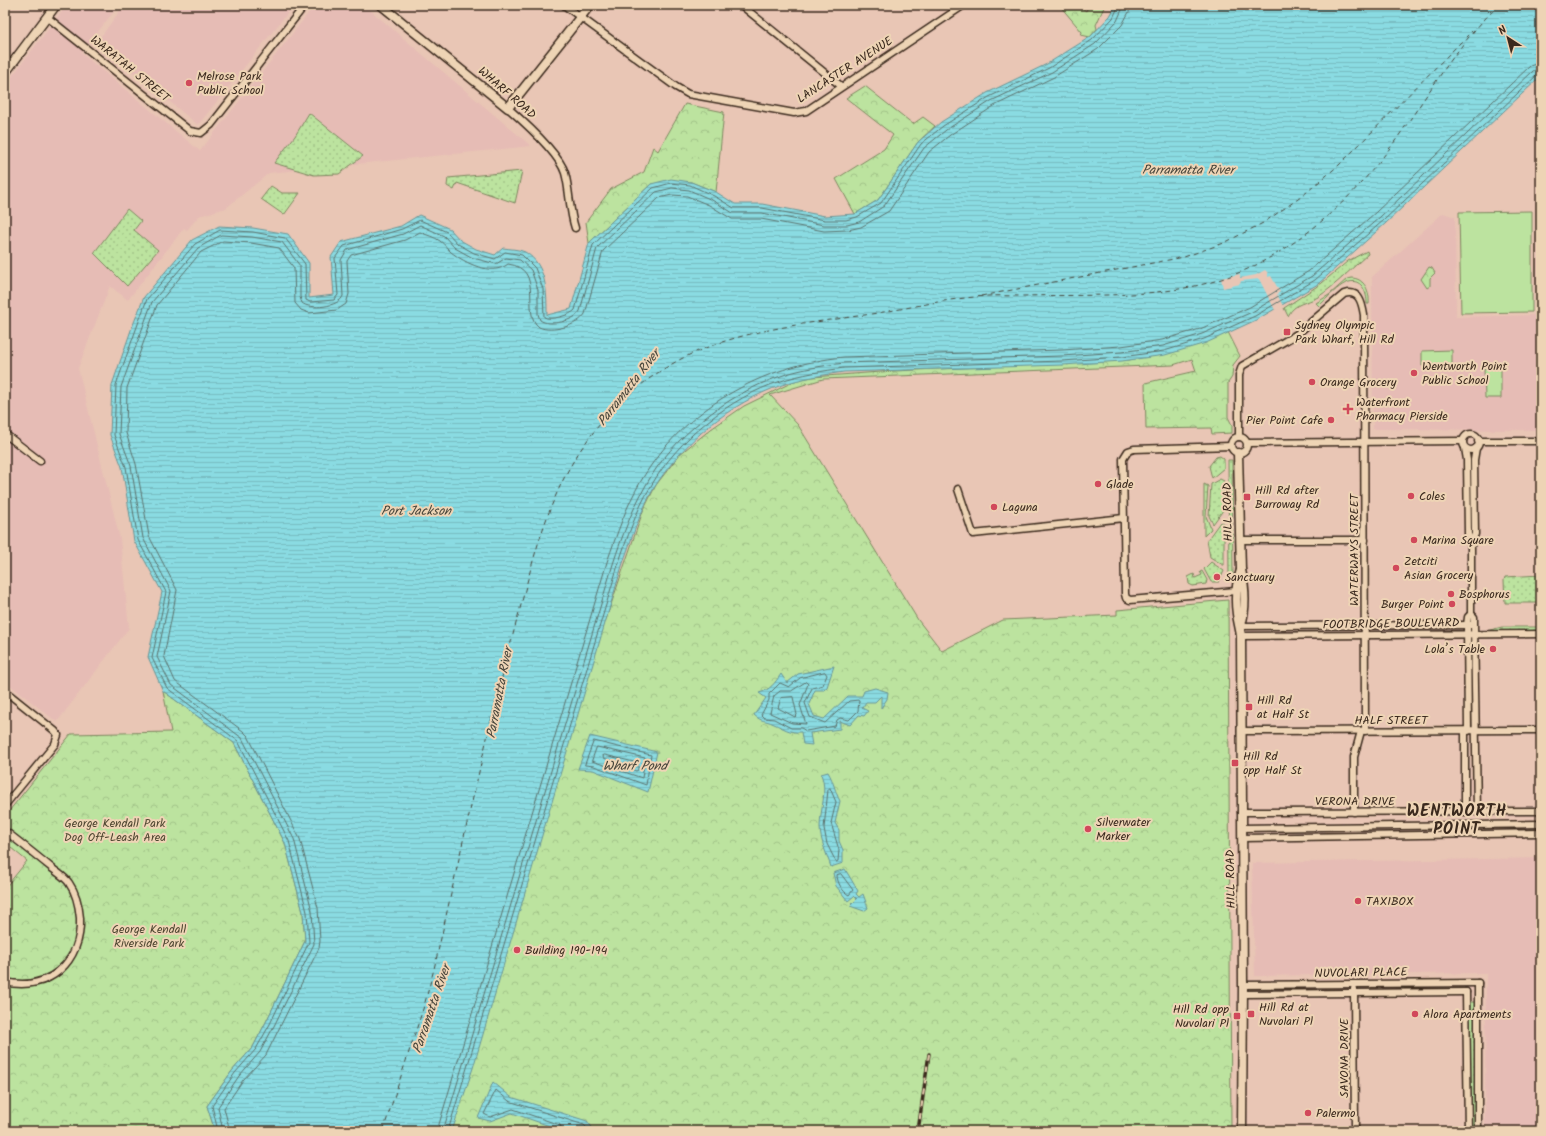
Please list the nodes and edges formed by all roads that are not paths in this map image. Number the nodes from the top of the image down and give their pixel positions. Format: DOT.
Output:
graph roads {
  1 [pos="56,5"];
  2 [pos="305,5"];
  3 [pos="381,5"];
  4 [pos="564,5"];
  5 [pos="590,5"];
  6 [pos="741,5"];
  7 [pos="752,5"];
  8 [pos="964,5"];
  9 [pos="746,10"];
  10 [pos="47,17"];
  11 [pos="580,18"];
  12 [pos="5,73"];
  13 [pos="841,86"];
  14 [pos="508,108"];
  15 [pos="575,228"];
  16 [pos="5,434"];
  17 [pos="1239,437"];
  18 [pos="1364,441"];
  19 [pos="1463,441"];
  20 [pos="1478,441"];
  21 [pos="1541,441"];
  22 [pos="1248,443"];
  23 [pos="1231,446"];
  24 [pos="1465,448"];
  25 [pos="1476,448"];
  26 [pos="1238,453"];
  27 [pos="40,461"];
  28 [pos="958,489"];
  29 [pos="1124,518"];
  30 [pos="1240,540"];
  31 [pos="1365,540"];
  32 [pos="1471,544"];
  33 [pos="1241,570"];
  34 [pos="1236,591"];
  35 [pos="1471,614"];
  36 [pos="1467,625"];
  37 [pos="1474,625"];
  38 [pos="1240,626"];
  39 [pos="1365,626"];
  40 [pos="1468,634"];
  41 [pos="1474,634"];
  42 [pos="1541,634"];
  43 [pos="1365,635"];
  44 [pos="1241,636"];
  45 [pos="5,691"];
  46 [pos="1476,730"];
  47 [pos="1541,730"];
  48 [pos="1241,731"];
  49 [pos="1363,731"];
  50 [pos="1466,731"];
  51 [pos="5,805"];
  52 [pos="1541,811"];
  53 [pos="1241,812"];
  54 [pos="1354,812"];
  55 [pos="1466,812"];
  56 [pos="1477,812"];
  57 [pos="1541,824"];
  58 [pos="1472,825"];
  59 [pos="1354,826"];
  60 [pos="1242,828"];
  61 [pos="5,831"];
  62 [pos="1541,832"];
  63 [pos="1472,834"];
  64 [pos="1354,836"];
  65 [pos="1242,838"];
  66 [pos="5,982"];
  67 [pos="1478,983"];
  68 [pos="1354,985"];
  69 [pos="1243,990"];
  70 [pos="1354,992"];
  71 [pos="1466,992"];
  72 [pos="1242,1131"];
  73 [pos="1355,1131"];
  74 [pos="1468,1131"];
  75 [pos="1478,1131"];
  1 -- 10 [label="street"];
  2 -- 10 [label="street, WARATAH STREET"];
  3 -- 14 [label="street, WHARF ROAD"];
  4 -- 11 [label="street, LANCASTER AVENUE"];
  5 -- 11 [label="street"];
  6 -- 9 [label="street"];
  7 -- 9 [label="street"];
  8 -- 13 [label="street, LANCASTER AVENUE"];
  9 -- 13 [label="street"];
  10 -- 12 [label="street"];
  11 -- 13 [label="street, LANCASTER AVENUE"];
  11 -- 14 [label="street"];
  14 -- 15 [label="street, WHARF ROAD"];
  16 -- 27 [label="street"];
  17 -- 18 [label="street, WATERWAYS STREET"];
  17 -- 22 [label="street"];
  17 -- 23 [label="street"];
  18 -- 19 [label="street"];
  18 -- 22 [label="street"];
  18 -- 31 [label="street, WATERWAYS STREET"];
  19 -- 20 [label="street"];
  19 -- 24 [label="street"];
  20 -- 21 [label="street"];
  20 -- 25 [label="street"];
  22 -- 26 [label="street"];
  23 -- 26 [label="street"];
  23 -- 29 [label="street"];
  24 -- 25 [label="street"];
  24 -- 32 [label="street"];
  25 -- 32 [label="street"];
  26 -- 30 [label="street, HILL ROAD"];
  28 -- 29 [label="street"];
  29 -- 34 [label="street"];
  30 -- 31 [label="street"];
  30 -- 33 [label="street, HILL ROAD"];
  31 -- 39 [label="street, WATERWAYS STREET"];
  32 -- 35 [label="street"];
  33 -- 34 [label="street, HILL ROAD"];
  33 -- 38 [label="street, HILL ROAD"];
  34 -- 38 [label="street, HILL ROAD"];
  35 -- 36 [label="street"];
  35 -- 37 [label="street"];
  36 -- 37 [label="street, FOOTBRIDGE BOULEVARD"];
  36 -- 39 [label="street, FOOTBRIDGE BOULEVARD"];
  36 -- 40 [label="street"];
  37 -- 41 [label="street"];
  38 -- 39 [label="street, FOOTBRIDGE BOULEVARD"];
  38 -- 44 [label="street, HILL ROAD"];
  39 -- 43 [label="street, WATERWAYS STREET"];
  40 -- 41 [label="street, FOOTBRIDGE BOULEVARD"];
  40 -- 43 [label="street, FOOTBRIDGE BOULEVARD"];
  40 -- 50 [label="street"];
  41 -- 42 [label="street, FOOTBRIDGE BOULEVARD"];
  41 -- 46 [label="street"];
  43 -- 44 [label="street, FOOTBRIDGE BOULEVARD"];
  43 -- 49 [label="street, WATERWAYS STREET"];
  44 -- 48 [label="street, HILL ROAD"];
  45 -- 51 [label="street"];
  46 -- 47 [label="street, HALF STREET"];
  46 -- 50 [label="street, HALF STREET"];
  46 -- 56 [label="street"];
  48 -- 49 [label="street, HALF STREET"];
  48 -- 53 [label="street, HILL ROAD"];
  49 -- 50 [label="street, HALF STREET"];
  49 -- 54 [label="street"];
  50 -- 55 [label="street"];
  52 -- 56 [label="street, VERONA DRIVE"];
  53 -- 54 [label="street, VERONA DRIVE"];
  53 -- 60 [label="street, HILL ROAD"];
  54 -- 55 [label="street, VERONA DRIVE"];
  55 -- 56 [label="street, VERONA DRIVE"];
  57 -- 58 [label="street, VERONA DRIVE"];
  58 -- 59 [label="street, VERONA DRIVE"];
  58 -- 63 [label="street"];
  59 -- 60 [label="street, VERONA DRIVE"];
  59 -- 64 [label="street"];
  60 -- 65 [label="street, HILL ROAD"];
  61 -- 66 [label="street"];
  62 -- 63 [label="street"];
  63 -- 64 [label="street"];
  64 -- 65 [label="street"];
  65 -- 69 [label="street, HILL ROAD"];
  67 -- 68 [label="street, NUVOLARI PLACE"];
  67 -- 71 [label="street"];
  67 -- 75 [label="street"];
  68 -- 69 [label="street, NUVOLARI PLACE"];
  68 -- 70 [label="street, SAVONA DRIVE"];
  69 -- 70 [label="street, NUVOLARI PLACE"];
  69 -- 72 [label="street, HILL ROAD"];
  70 -- 71 [label="street, NUVOLARI PLACE"];
  70 -- 73 [label="street, SAVONA DRIVE"];
  71 -- 74 [label="street"];
}
